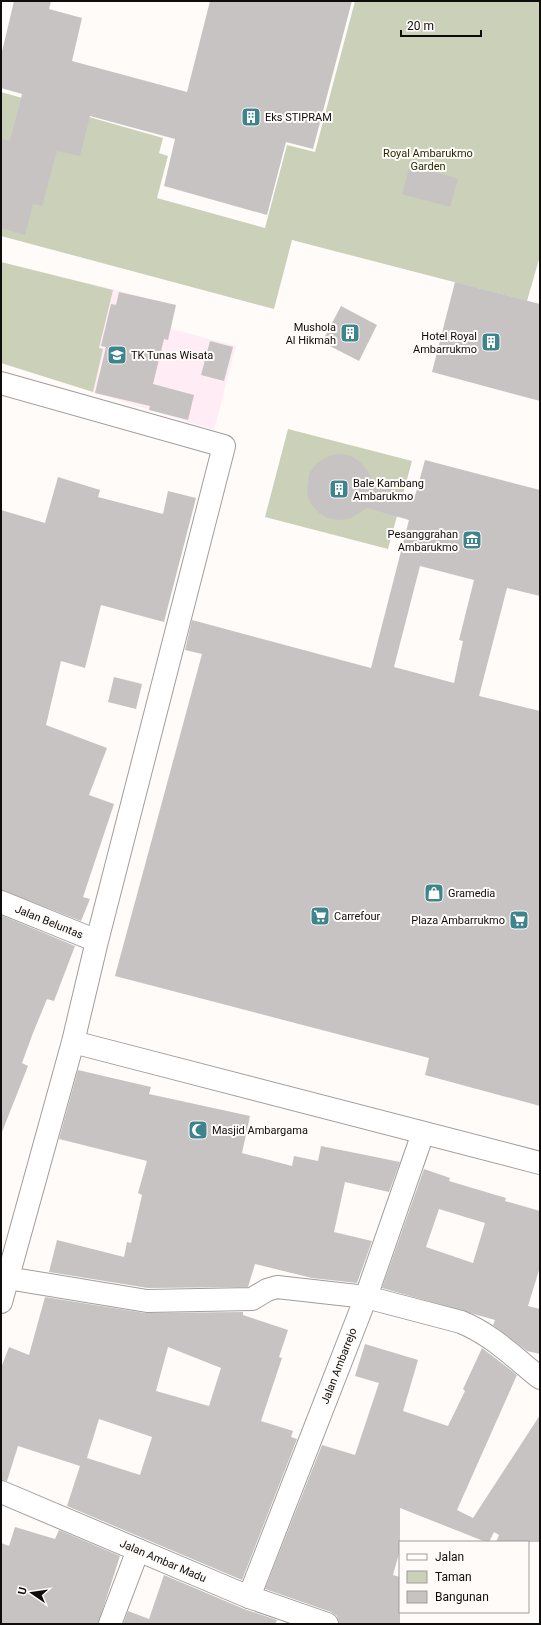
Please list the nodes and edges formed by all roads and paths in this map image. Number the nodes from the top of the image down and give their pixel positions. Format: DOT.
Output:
graph roads {
  1 [pos="1,383"];
  2 [pos="1,902"];
  3 [pos="97,941"];
  4 [pos="73,1042"];
  5 [pos="423,1133"];
  6 [pos="540,1163"];
  7 [pos="7,1278"];
  8 [pos="366,1297"];
  9 [pos="1,1302"];
  10 [pos="540,1378"];
  11 [pos="1,1492"];
  12 [pos="138,1550"];
  13 [pos="248,1597"];
  14 [pos="110,1624"];
  15 [pos="327,1624"];
  1 -- 3 [label="street"];
  2 -- 3 [label="street, Jalan Beluntas"];
  3 -- 4 [label="street"];
  4 -- 5 [label="street"];
  4 -- 7 [label="street"];
  5 -- 6 [label="street"];
  5 -- 8 [label="street, Jalan Ambarrejo"];
  7 -- 8 [label="street"];
  7 -- 9 [label="street"];
  8 -- 10 [label="street"];
  8 -- 13 [label="street, Jalan Ambarrejo"];
  11 -- 12 [label="street, Jalan Ambar Madu"];
  12 -- 13 [label="street, Jalan Ambar Madu"];
  12 -- 14 [label="street"];
  13 -- 15 [label="street, Jalan Ambar Madu"];
}
